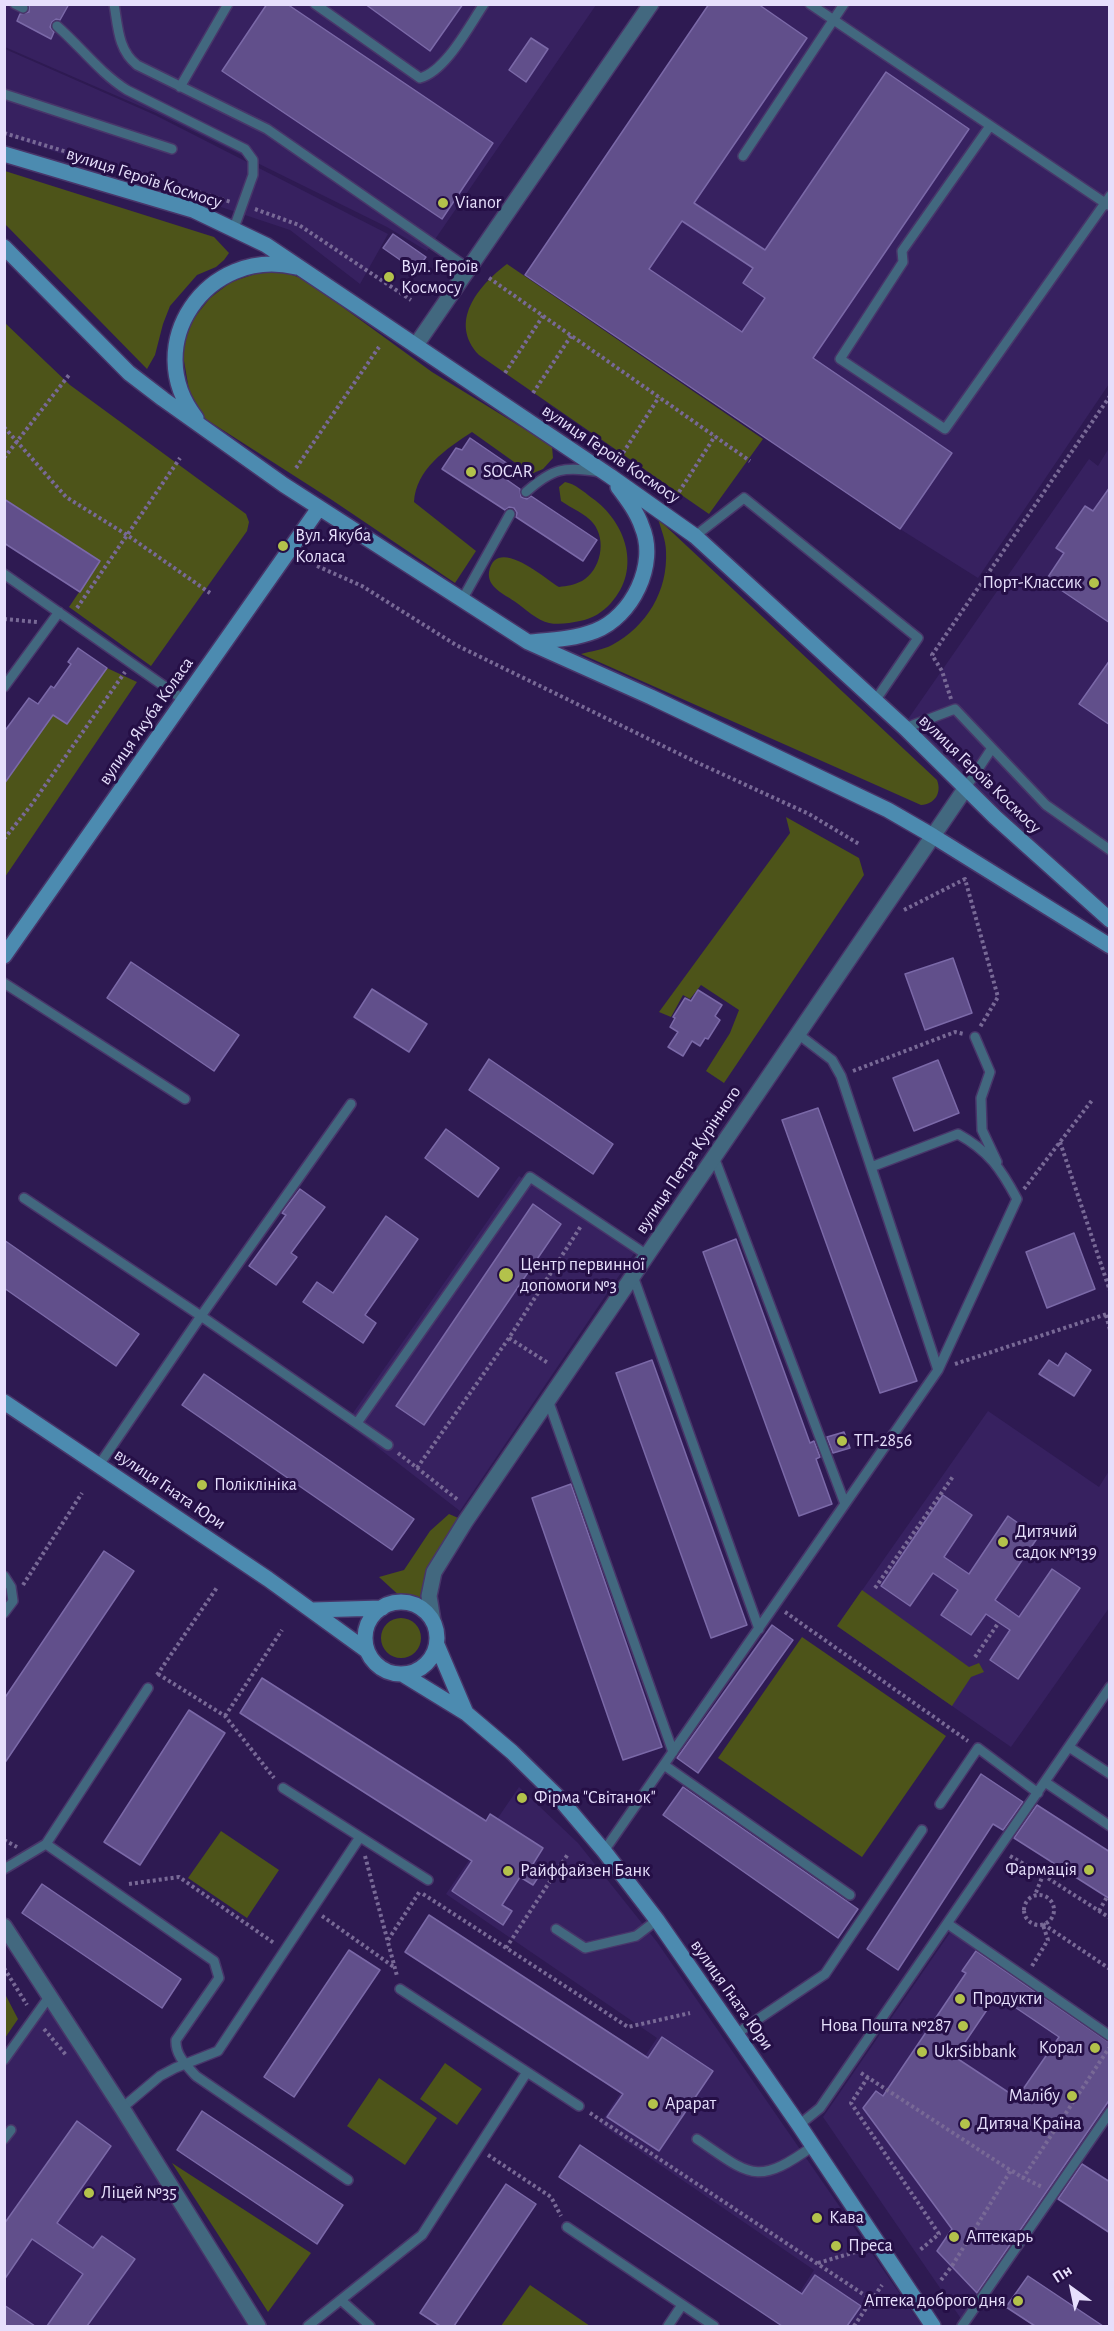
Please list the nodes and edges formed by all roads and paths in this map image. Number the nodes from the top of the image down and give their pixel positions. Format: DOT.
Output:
graph roads {
  1 [pos="114,4"];
  2 [pos="228,4"];
  3 [pos="315,4"];
  4 [pos="484,4"];
  5 [pos="651,4"];
  6 [pos="810,4"];
  7 [pos="844,4"];
  8 [pos="834,21"];
  9 [pos="57,26"];
  10 [pos="180,87"];
  11 [pos="4,94"];
  12 [pos="990,126"];
  13 [pos="172,149"];
  14 [pos="4,154"];
  15 [pos="743,156"];
  16 [pos="1108,202"];
  17 [pos="234,228"];
  18 [pos="4,247"];
  19 [pos="469,268"];
  20 [pos="304,269"];
  21 [pos="489,278"];
  22 [pos="543,316"];
  23 [pos="571,336"];
  24 [pos="416,345"];
  25 [pos="379,347"];
  26 [pos="505,373"];
  27 [pos="69,375"];
  28 [pos="533,393"];
  29 [pos="1110,396"];
  30 [pos="659,397"];
  31 [pos="201,426"];
  32 [pos="4,427"];
  33 [pos="715,436"];
  34 [pos="18,441"];
  35 [pos="623,453"];
  36 [pos="4,458"];
  37 [pos="180,458"];
  38 [pos="750,460"];
  39 [pos="296,468"];
  40 [pos="608,474"];
  41 [pos="526,492"];
  42 [pos="679,492"];
  43 [pos="319,508"];
  44 [pos="510,514"];
  45 [pos="127,536"];
  46 [pos="695,536"];
  47 [pos="317,567"];
  48 [pos="4,574"];
  49 [pos="210,593"];
  50 [pos="462,600"];
  51 [pos="58,612"];
  52 [pos="4,619"];
  53 [pos="69,619"];
  54 [pos="50,624"];
  55 [pos="528,642"];
  56 [pos="132,663"];
  57 [pos="4,687"];
  58 [pos="184,700"];
  59 [pos="875,701"];
  60 [pos="955,709"];
  61 [pos="905,728"];
  62 [pos="992,748"];
  63 [pos="965,789"];
  64 [pos="933,836"];
  65 [pos="4,840"];
  66 [pos="859,844"];
  67 [pos="1110,850"];
  68 [pos="899,913"];
  69 [pos="1110,920"];
  70 [pos="1110,946"];
  71 [pos="4,956"];
  72 [pos="4,983"];
  73 [pos="798,1034"];
  74 [pos="975,1036"];
  75 [pos="841,1076"];
  76 [pos="184,1099"];
  77 [pos="1093,1099"];
  78 [pos="351,1104"];
  79 [pos="1060,1142"];
  80 [pos="714,1157"];
  81 [pos="871,1167"];
  82 [pos="1001,1169"];
  83 [pos="24,1198"];
  84 [pos="1017,1199"];
  85 [pos="588,1215"];
  86 [pos="647,1255"];
  87 [pos="633,1276"];
  88 [pos="1110,1291"];
  89 [pos="1108,1314"];
  90 [pos="201,1316"];
  91 [pos="1110,1330"];
  92 [pos="509,1338"];
  93 [pos="548,1363"];
  94 [pos="938,1370"];
  95 [pos="548,1400"];
  96 [pos="4,1402"];
  97 [pos="357,1423"];
  98 [pos="388,1445"];
  99 [pos="99,1465"];
  100 [pos="417,1468"];
  101 [pos="954,1475"];
  102 [pos="82,1492"];
  103 [pos="458,1500"];
  104 [pos="845,1504"];
  105 [pos="4,1576"];
  106 [pos="218,1586"];
  107 [pos="875,1588"];
  108 [pos="13,1600"];
  109 [pos="775,1605"];
  110 [pos="382,1608"];
  111 [pos="312,1610"];
  112 [pos="4,1613"];
  113 [pos="433,1622"];
  114 [pos="999,1622"];
  115 [pos="759,1629"];
  116 [pos="282,1630"];
  117 [pos="437,1645"];
  118 [pos="366,1650"];
  119 [pos="975,1657"];
  120 [pos="158,1674"];
  121 [pos="404,1675"];
  122 [pos="148,1688"];
  123 [pos="1110,1688"];
  124 [pos="466,1713"];
  125 [pos="225,1716"];
  126 [pos="1069,1747"];
  127 [pos="978,1748"];
  128 [pos="673,1752"];
  129 [pos="664,1765"];
  130 [pos="1110,1774"];
  131 [pos="1046,1782"];
  132 [pos="283,1788"];
  133 [pos="1038,1793"];
  134 [pos="940,1804"];
  135 [pos="1110,1826"];
  136 [pos="922,1830"];
  137 [pos="360,1837"];
  138 [pos="46,1844"];
  139 [pos="999,1849"];
  140 [pos="604,1851"];
  141 [pos="568,1854"];
  142 [pos="4,1869"];
  143 [pos="1043,1875"];
  144 [pos="428,1880"];
  145 [pos="107,1887"];
  146 [pos="420,1892"];
  147 [pos="850,1895"];
  148 [pos="1035,1895"];
  149 [pos="1107,1898"];
  150 [pos="313,1909"];
  151 [pos="1099,1911"];
  152 [pos="1110,1918"];
  153 [pos="657,1920"];
  154 [pos="948,1924"];
  155 [pos="1043,1924"];
  156 [pos="4,1926"];
  157 [pos="556,1929"];
  158 [pos="387,1940"];
  159 [pos="506,1948"];
  160 [pos="285,1951"];
  161 [pos="4,1968"];
  162 [pos="395,1968"];
  163 [pos="1110,1969"];
  164 [pos="1025,1977"];
  165 [pos="400,1989"];
  166 [pos="49,1997"];
  167 [pos="690,2013"];
  168 [pos="34,2017"];
  169 [pos="735,2034"];
  170 [pos="1110,2036"];
  171 [pos="1110,2048"];
  172 [pos="68,2057"];
  173 [pos="4,2060"];
  174 [pos="185,2065"];
  175 [pos="850,2066"];
  176 [pos="527,2072"];
  177 [pos="868,2077"];
  178 [pos="579,2106"];
  179 [pos="122,2108"];
  180 [pos="1110,2112"];
  181 [pos="798,2125"];
  182 [pos="11,2130"];
  183 [pos="4,2139"];
  184 [pos="697,2139"];
  185 [pos="813,2146"];
  186 [pos="478,2149"];
  187 [pos="1011,2170"];
  188 [pos="1023,2178"];
  189 [pos="348,2180"];
  190 [pos="1054,2192"];
  191 [pos="567,2227"];
  192 [pos="920,2250"];
  193 [pos="859,2251"];
  194 [pos="817,2263"];
  195 [pos="941,2280"];
  196 [pos="882,2285"];
  197 [pos="872,2300"];
  198 [pos="342,2301"];
  199 [pos="682,2305"];
  200 [pos="258,2326"];
  201 [pos="308,2326"];
  202 [pos="370,2326"];
  203 [pos="668,2326"];
  204 [pos="714,2326"];
  205 [pos="854,2326"];
  206 [pos="933,2326"];
  207 [pos="962,2326"];
  1 -- 10 [label="lane"];
  2 -- 10 [label="lane"];
  3 -- 4 [label="lane"];
  5 -- 19 [label="street"];
  6 -- 8 [label="lane"];
  7 -- 8 [label="lane"];
  8 -- 12 [label="lane"];
  8 -- 15 [label="lane"];
  9 -- 17 [label="lane"];
  10 -- 19 [label="lane"];
  11 -- 13 [label="lane"];
  12 -- 16 [label="lane"];
  12 -- 16 [label="lane"];
  14 -- 17 [label="main road, вулиця Героїв Космосу"];
  17 -- 20 [label="main road, вулиця Героїв Космосу"];
  18 -- 31 [label="main road"];
  19 -- 24 [label="street"];
  20 -- 24 [label="main road, вулиця Героїв Космосу"];
  20 -- 31 [label="main road"];
  21 -- 22 [label="path"];
  22 -- 23 [label="path"];
  22 -- 26 [label="path"];
  23 -- 28 [label="path"];
  23 -- 30 [label="path"];
  24 -- 40 [label="main road, вулиця Героїв Космосу"];
  25 -- 39 [label="path"];
  27 -- 34 [label="path"];
  29 -- 60 [label="path"];
  30 -- 33 [label="path"];
  30 -- 35 [label="path"];
  31 -- 43 [label="main road"];
  32 -- 34 [label="path"];
  33 -- 38 [label="path"];
  33 -- 42 [label="path"];
  34 -- 36 [label="path"];
  34 -- 45 [label="path"];
  37 -- 45 [label="path"];
  40 -- 41 [label="lane"];
  40 -- 46 [label="main road, вулиця Героїв Космосу"];
  40 -- 55 [label="main road"];
  43 -- 50 [label="main road"];
  43 -- 58 [label="main road, вулиця Якуба Коласа"];
  44 -- 50 [label="lane"];
  45 -- 49 [label="path"];
  45 -- 53 [label="path"];
  46 -- 59 [label="main road, вулиця Героїв Космосу"];
  46 -- 59 [label="lane"];
  47 -- 66 [label="path"];
  48 -- 51 [label="lane"];
  50 -- 55 [label="main road"];
  51 -- 53 [label="lane"];
  51 -- 54 [label="lane"];
  52 -- 54 [label="path"];
  53 -- 56 [label="lane"];
  54 -- 57 [label="lane"];
  55 -- 64 [label="main road"];
  56 -- 58 [label="lane"];
  56 -- 65 [label="path"];
  58 -- 71 [label="main road, вулиця Якуба Коласа"];
  59 -- 61 [label="main road, вулиця Героїв Космосу"];
  60 -- 61 [label="lane"];
  60 -- 62 [label="lane"];
  61 -- 63 [label="main road, вулиця Героїв Космосу"];
  62 -- 63 [label="lane"];
  62 -- 67 [label="lane"];
  63 -- 64 [label="street, вулиця Петра Курінного"];
  63 -- 69 [label="main road, вулиця Героїв Космосу"];
  64 -- 70 [label="main road"];
  64 -- 73 [label="street, вулиця Петра Курінного"];
  68 -- 74 [label="path"];
  72 -- 76 [label="lane"];
  73 -- 75 [label="lane"];
  73 -- 80 [label="street, вулиця Петра Курінного"];
  74 -- 75 [label="path"];
  74 -- 82 [label="lane"];
  75 -- 81 [label="lane"];
  77 -- 79 [label="path"];
  78 -- 90 [label="lane"];
  79 -- 84 [label="path"];
  79 -- 88 [label="path"];
  80 -- 86 [label="street, вулиця Петра Курінного"];
  80 -- 104 [label="lane"];
  81 -- 82 [label="lane"];
  81 -- 94 [label="lane"];
  82 -- 84 [label="lane"];
  83 -- 90 [label="lane"];
  84 -- 94 [label="lane"];
  85 -- 86 [label="lane"];
  85 -- 92 [label="path"];
  85 -- 97 [label="lane"];
  86 -- 87 [label="street, вулиця Петра Курінного"];
  87 -- 95 [label="street, вулиця Петра Курінного"];
  87 -- 115 [label="lane"];
  89 -- 91 [label="path"];
  89 -- 94 [label="path"];
  90 -- 97 [label="lane"];
  90 -- 99 [label="lane"];
  92 -- 93 [label="path"];
  92 -- 100 [label="path"];
  94 -- 104 [label="lane"];
  95 -- 113 [label="street, вулиця Петра Курінного"];
  95 -- 128 [label="lane"];
  96 -- 99 [label="main road, вулиця Гната Юри"];
  97 -- 98 [label="lane"];
  98 -- 100 [label="path"];
  99 -- 111 [label="main road, вулиця Гната Юри"];
  100 -- 103 [label="path"];
  101 -- 107 [label="path"];
  102 -- 108 [label="path"];
  104 -- 109 [label="lane"];
  105 -- 108 [label="lane"];
  106 -- 120 [label="path"];
  108 -- 112 [label="lane"];
  109 -- 115 [label="lane"];
  109 -- 127 [label="path"];
  110 -- 111 [label="main road"];
  110 -- 113 [label="main road"];
  110 -- 118 [label="main road"];
  111 -- 118 [label="main road, вулиця Гната Юри"];
  113 -- 117 [label="main road"];
  114 -- 119 [label="path"];
  115 -- 128 [label="lane"];
  116 -- 125 [label="path"];
  117 -- 121 [label="main road"];
  117 -- 124 [label="main road, вулиця Гната Юри"];
  118 -- 121 [label="main road"];
  120 -- 122 [label="path"];
  120 -- 125 [label="path"];
  121 -- 124 [label="main road, вулиця Гната Юри"];
  122 -- 138 [label="lane"];
  123 -- 126 [label="lane"];
  124 -- 140 [label="main road, вулиця Гната Юри"];
  125 -- 132 [label="path"];
  126 -- 130 [label="lane"];
  126 -- 131 [label="lane"];
  127 -- 133 [label="lane"];
  127 -- 134 [label="lane"];
  128 -- 129 [label="lane"];
  129 -- 140 [label="lane"];
  129 -- 147 [label="lane"];
  131 -- 133 [label="lane"];
  131 -- 135 [label="lane"];
  132 -- 137 [label="lane"];
  133 -- 139 [label="lane"];
  136 -- 169 [label="lane"];
  137 -- 144 [label="lane"];
  137 -- 150 [label="lane"];
  137 -- 158 [label="path"];
  138 -- 142 [label="lane"];
  138 -- 145 [label="lane"];
  139 -- 143 [label="path"];
  139 -- 154 [label="lane"];
  140 -- 153 [label="main road, вулиця Гната Юри"];
  141 -- 159 [label="path"];
  143 -- 148 [label="path"];
  143 -- 151 [label="path"];
  144 -- 146 [label="path"];
  145 -- 160 [label="path"];
  145 -- 174 [label="lane"];
  146 -- 158 [label="path"];
  146 -- 159 [label="path"];
  148 -- 155 [label="path"];
  148 -- 155 [label="path"];
  149 -- 151 [label="path"];
  150 -- 160 [label="lane"];
  150 -- 162 [label="path"];
  151 -- 152 [label="path"];
  153 -- 157 [label="lane"];
  153 -- 169 [label="main road, вулиця Гната Юри"];
  154 -- 164 [label="lane"];
  154 -- 175 [label="lane"];
  155 -- 163 [label="path"];
  155 -- 164 [label="path"];
  156 -- 166 [label="street"];
  158 -- 162 [label="path"];
  159 -- 167 [label="path"];
  160 -- 174 [label="lane"];
  161 -- 168 [label="path"];
  162 -- 165 [label="path"];
  164 -- 170 [label="lane"];
  165 -- 176 [label="lane"];
  166 -- 168 [label="lane"];
  166 -- 179 [label="street"];
  168 -- 172 [label="path"];
  168 -- 173 [label="lane"];
  169 -- 181 [label="main road, вулиця Гната Юри"];
  171 -- 188 [label="path"];
  174 -- 179 [label="lane"];
  174 -- 189 [label="lane"];
  175 -- 177 [label="path"];
  175 -- 181 [label="lane"];
  176 -- 178 [label="lane"];
  176 -- 186 [label="lane"];
  177 -- 187 [label="path"];
  177 -- 192 [label="path"];
  178 -- 194 [label="path"];
  179 -- 200 [label="street"];
  180 -- 190 [label="lane"];
  181 -- 185 [label="main road, вулиця Гната Юри"];
  182 -- 183 [label="lane"];
  184 -- 185 [label="lane"];
  185 -- 206 [label="main road, вулиця Гната Юри"];
  186 -- 191 [label="path"];
  186 -- 198 [label="lane"];
  187 -- 188 [label="path"];
  187 -- 195 [label="path"];
  188 -- 190 [label="path"];
  190 -- 207 [label="lane"];
  191 -- 199 [label="lane"];
  193 -- 194 [label="path"];
  194 -- 197 [label="path"];
  196 -- 197 [label="path"];
  197 -- 205 [label="path"];
  198 -- 201 [label="lane"];
  198 -- 202 [label="lane"];
  199 -- 203 [label="lane"];
  199 -- 204 [label="lane"];
}
